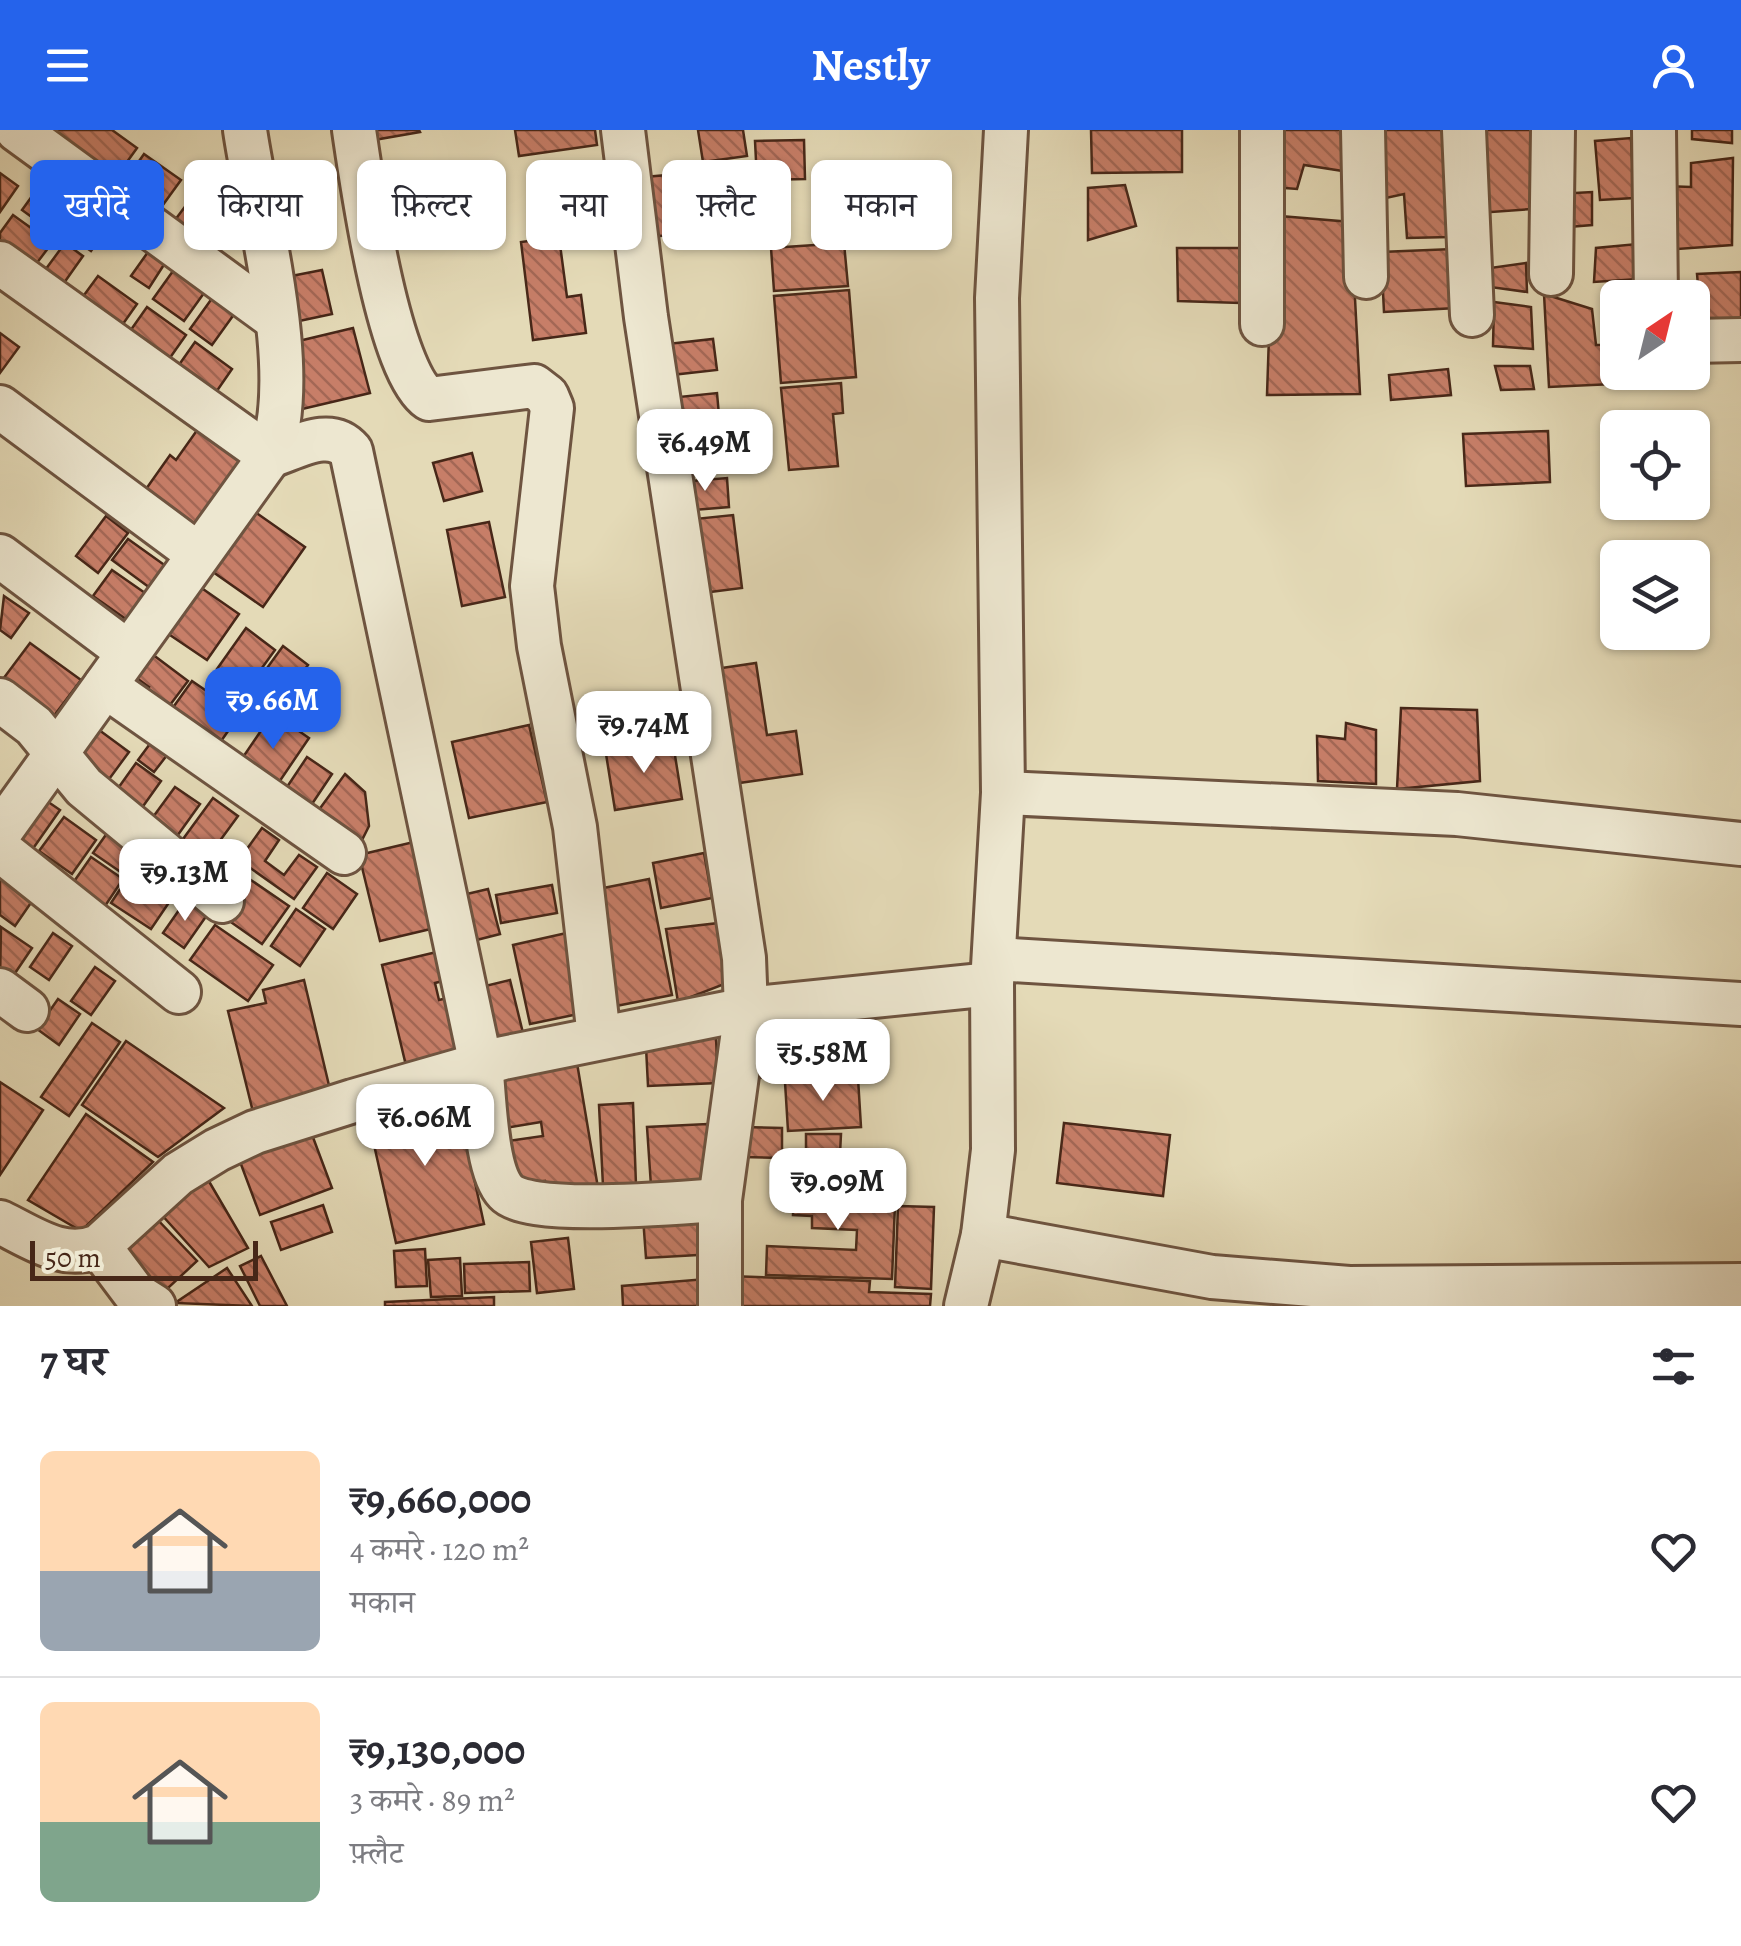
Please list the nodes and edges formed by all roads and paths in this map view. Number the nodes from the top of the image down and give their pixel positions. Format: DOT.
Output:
graph roads {
  1 [pos="18,130"];
  2 [pos="244,130"];
  3 [pos="354,130"];
  4 [pos="622,130"];
  5 [pos="1006,130"];
  6 [pos="1262,130"];
  7 [pos="1363,130"];
  8 [pos="1464,130"];
  9 [pos="1553,130"];
  10 [pos="1654,130"];
  11 [pos="0,263"];
  12 [pos="1550,274"];
  13 [pos="1366,277"];
  14 [pos="1656,280"];
  15 [pos="1472,315"];
  16 [pos="276,319"];
  17 [pos="1262,324"];
  18 [pos="1741,340"];
  19 [pos="1710,341"];
  20 [pos="0,407"];
  21 [pos="270,456"];
  22 [pos="198,554"];
  23 [pos="0,556"];
  24 [pos="116,669"];
  25 [pos="0,700"];
  26 [pos="56,752"];
  27 [pos="1003,793"];
  28 [pos="0,832"];
  29 [pos="1741,844"];
  30 [pos="0,850"];
  31 [pos="344,853"];
  32 [pos="222,901"];
  33 [pos="994,971"];
  34 [pos="179,992"];
  35 [pos="1741,1004"];
  36 [pos="746,1010"];
  37 [pos="599,1037"];
  38 [pos="481,1065"];
  39 [pos="720,1200"];
  40 [pos="0,1222"];
  41 [pos="983,1235"];
  42 [pos="125,1284"];
  43 [pos="1741,1285"];
  44 [pos="720,1306"];
  45 [pos="966,1306"];
  1 -- 16 [label="street"];
  2 -- 16 [label="street"];
  3 -- 37 [label="street"];
  4 -- 36 [label="street"];
  5 -- 27 [label="street"];
  6 -- 17 [label="street"];
  7 -- 13 [label="street"];
  8 -- 15 [label="street"];
  9 -- 12 [label="street"];
  10 -- 14 [label="street"];
  11 -- 21 [label="street"];
  16 -- 21 [label="street"];
  18 -- 19 [label="street"];
  20 -- 22 [label="street"];
  21 -- 22 [label="street"];
  21 -- 38 [label="street"];
  22 -- 24 [label="street"];
  23 -- 24 [label="street"];
  24 -- 26 [label="street"];
  24 -- 31 [label="street"];
  25 -- 26 [label="street"];
  26 -- 28 [label="street"];
  26 -- 32 [label="street"];
  27 -- 29 [label="street"];
  27 -- 33 [label="street"];
  30 -- 34 [label="street"];
  33 -- 35 [label="street"];
  33 -- 36 [label="street"];
  33 -- 41 [label="street"];
  36 -- 37 [label="street"];
  36 -- 39 [label="street"];
  37 -- 38 [label="street"];
  38 -- 39 [label="street"];
  38 -- 42 [label="street"];
  39 -- 44 [label="street"];
  40 -- 42 [label="street"];
  41 -- 43 [label="street"];
  41 -- 45 [label="street"];
}
